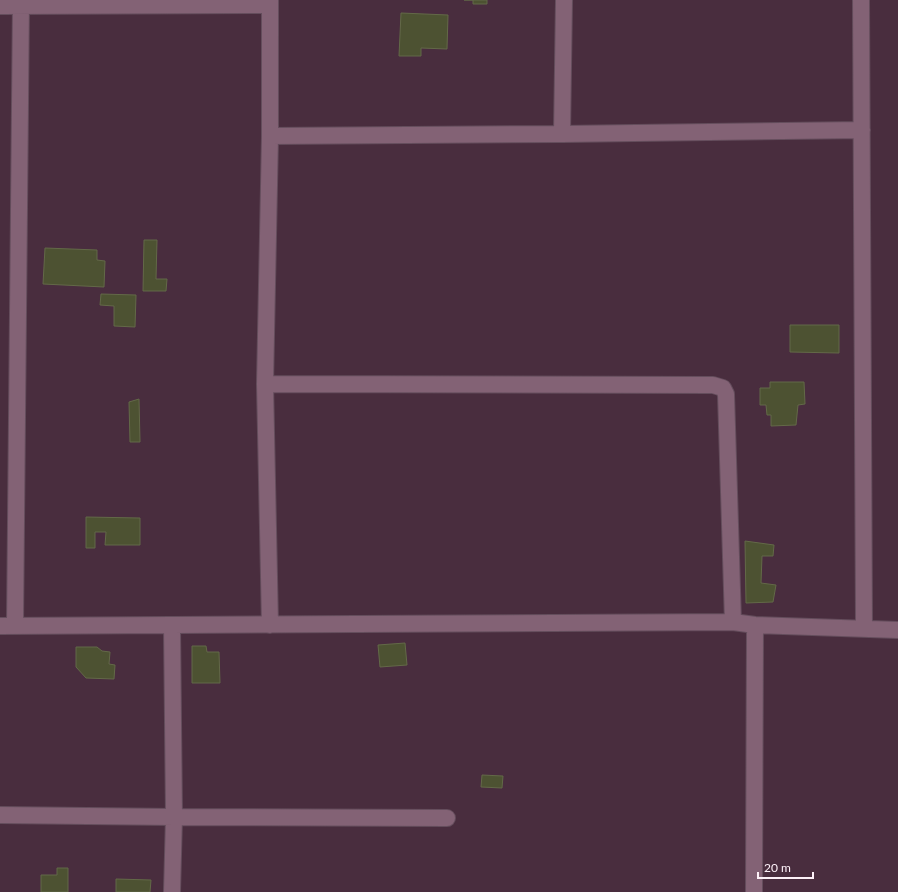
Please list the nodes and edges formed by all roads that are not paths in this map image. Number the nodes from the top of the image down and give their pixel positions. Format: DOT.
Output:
graph roads {
  1 [pos="564,0"];
  2 [pos="861,0"];
  3 [pos="270,2"];
  4 [pos="22,3"];
  5 [pos="0,6"];
  6 [pos="862,130"];
  7 [pos="562,134"];
  8 [pos="270,136"];
  9 [pos="265,384"];
  10 [pos="733,622"];
  11 [pos="270,625"];
  12 [pos="755,625"];
  13 [pos="8,626"];
  14 [pos="172,626"];
  15 [pos="864,629"];
  16 [pos="898,630"];
  17 [pos="0,815"];
  18 [pos="174,817"];
  19 [pos="447,818"];
  20 [pos="172,892"];
  21 [pos="754,892"];
  1 -- 7 [label="street"];
  2 -- 6 [label="street"];
  3 -- 4 [label="street"];
  3 -- 8 [label="street"];
  4 -- 5 [label="street"];
  4 -- 13 [label="street"];
  6 -- 7 [label="street"];
  6 -- 15 [label="street"];
  7 -- 8 [label="street"];
  8 -- 9 [label="street"];
  9 -- 10 [label="street"];
  9 -- 11 [label="street"];
  10 -- 11 [label="street"];
  10 -- 12 [label="street"];
  11 -- 14 [label="street"];
  12 -- 15 [label="street"];
  12 -- 21 [label="street"];
  13 -- 14 [label="street"];
  14 -- 18 [label="street"];
  15 -- 16 [label="street"];
  17 -- 18 [label="street"];
  18 -- 19 [label="street"];
  18 -- 20 [label="street"];
}
